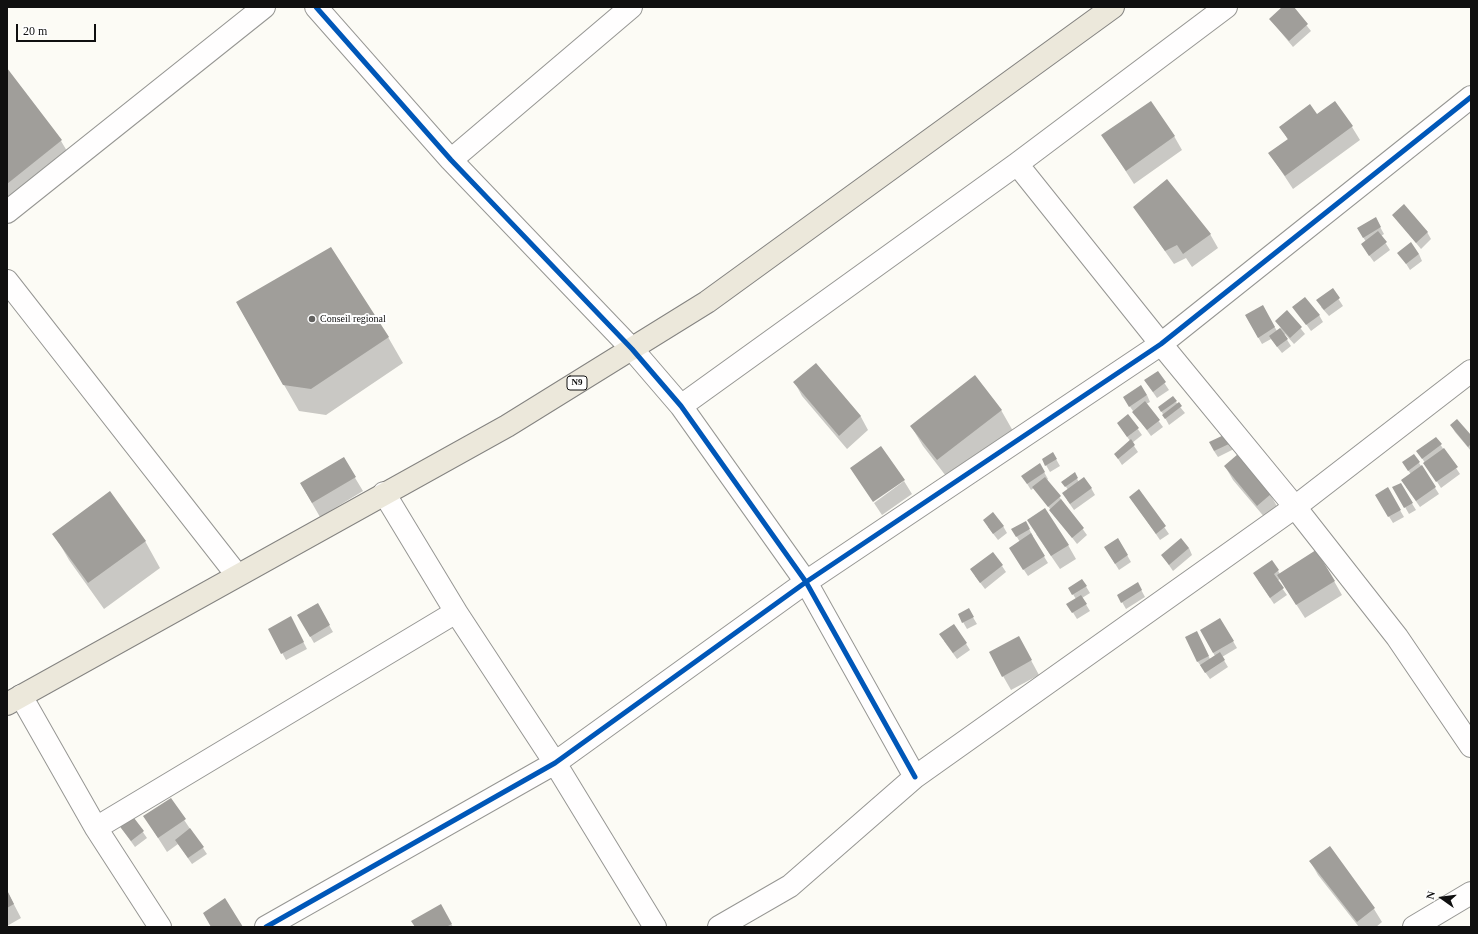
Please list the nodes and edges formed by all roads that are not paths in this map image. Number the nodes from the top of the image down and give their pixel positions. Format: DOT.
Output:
graph roads {
  1 [pos="264,7"];
  2 [pos="316,7"];
  3 [pos="631,7"];
  4 [pos="1113,7"];
  5 [pos="1226,7"];
  6 [pos="1471,97"];
  7 [pos="451,160"];
  8 [pos="1017,164"];
  9 [pos="7,212"];
  10 [pos="7,281"];
  11 [pos="1161,344"];
  12 [pos="632,349"];
  13 [pos="1471,371"];
  14 [pos="681,406"];
  15 [pos="384,493"];
  16 [pos="1295,507"];
  17 [pos="237,575"];
  18 [pos="806,582"];
  19 [pos="456,612"];
  20 [pos="14,700"];
  21 [pos="1471,746"];
  22 [pos="555,763"];
  23 [pos="915,777"];
  24 [pos="96,828"];
  25 [pos="1471,893"];
  26 [pos="160,927"];
  27 [pos="266,927"];
  28 [pos="656,927"];
  29 [pos="719,927"];
  30 [pos="1414,927"];
  1 -- 9 [label="street"];
  2 -- 7 [label="street"];
  3 -- 7 [label="street"];
  4 -- 12 [label="main road, N9"];
  5 -- 8 [label="street"];
  6 -- 11 [label="street"];
  7 -- 12 [label="street"];
  8 -- 11 [label="street"];
  8 -- 14 [label="street"];
  10 -- 17 [label="street"];
  11 -- 16 [label="street"];
  11 -- 18 [label="street"];
  12 -- 14 [label="street"];
  12 -- 15 [label="main road, N9"];
  13 -- 16 [label="street"];
  14 -- 18 [label="street"];
  15 -- 17 [label="main road, N9"];
  15 -- 19 [label="street"];
  16 -- 21 [label="street"];
  16 -- 23 [label="street"];
  17 -- 20 [label="main road, N9"];
  18 -- 22 [label="street"];
  18 -- 23 [label="street"];
  19 -- 22 [label="street"];
  19 -- 24 [label="street"];
  20 -- 24 [label="street"];
  22 -- 27 [label="street"];
  22 -- 28 [label="street"];
  23 -- 29 [label="street"];
  24 -- 26 [label="street"];
  25 -- 30 [label="street"];
}
